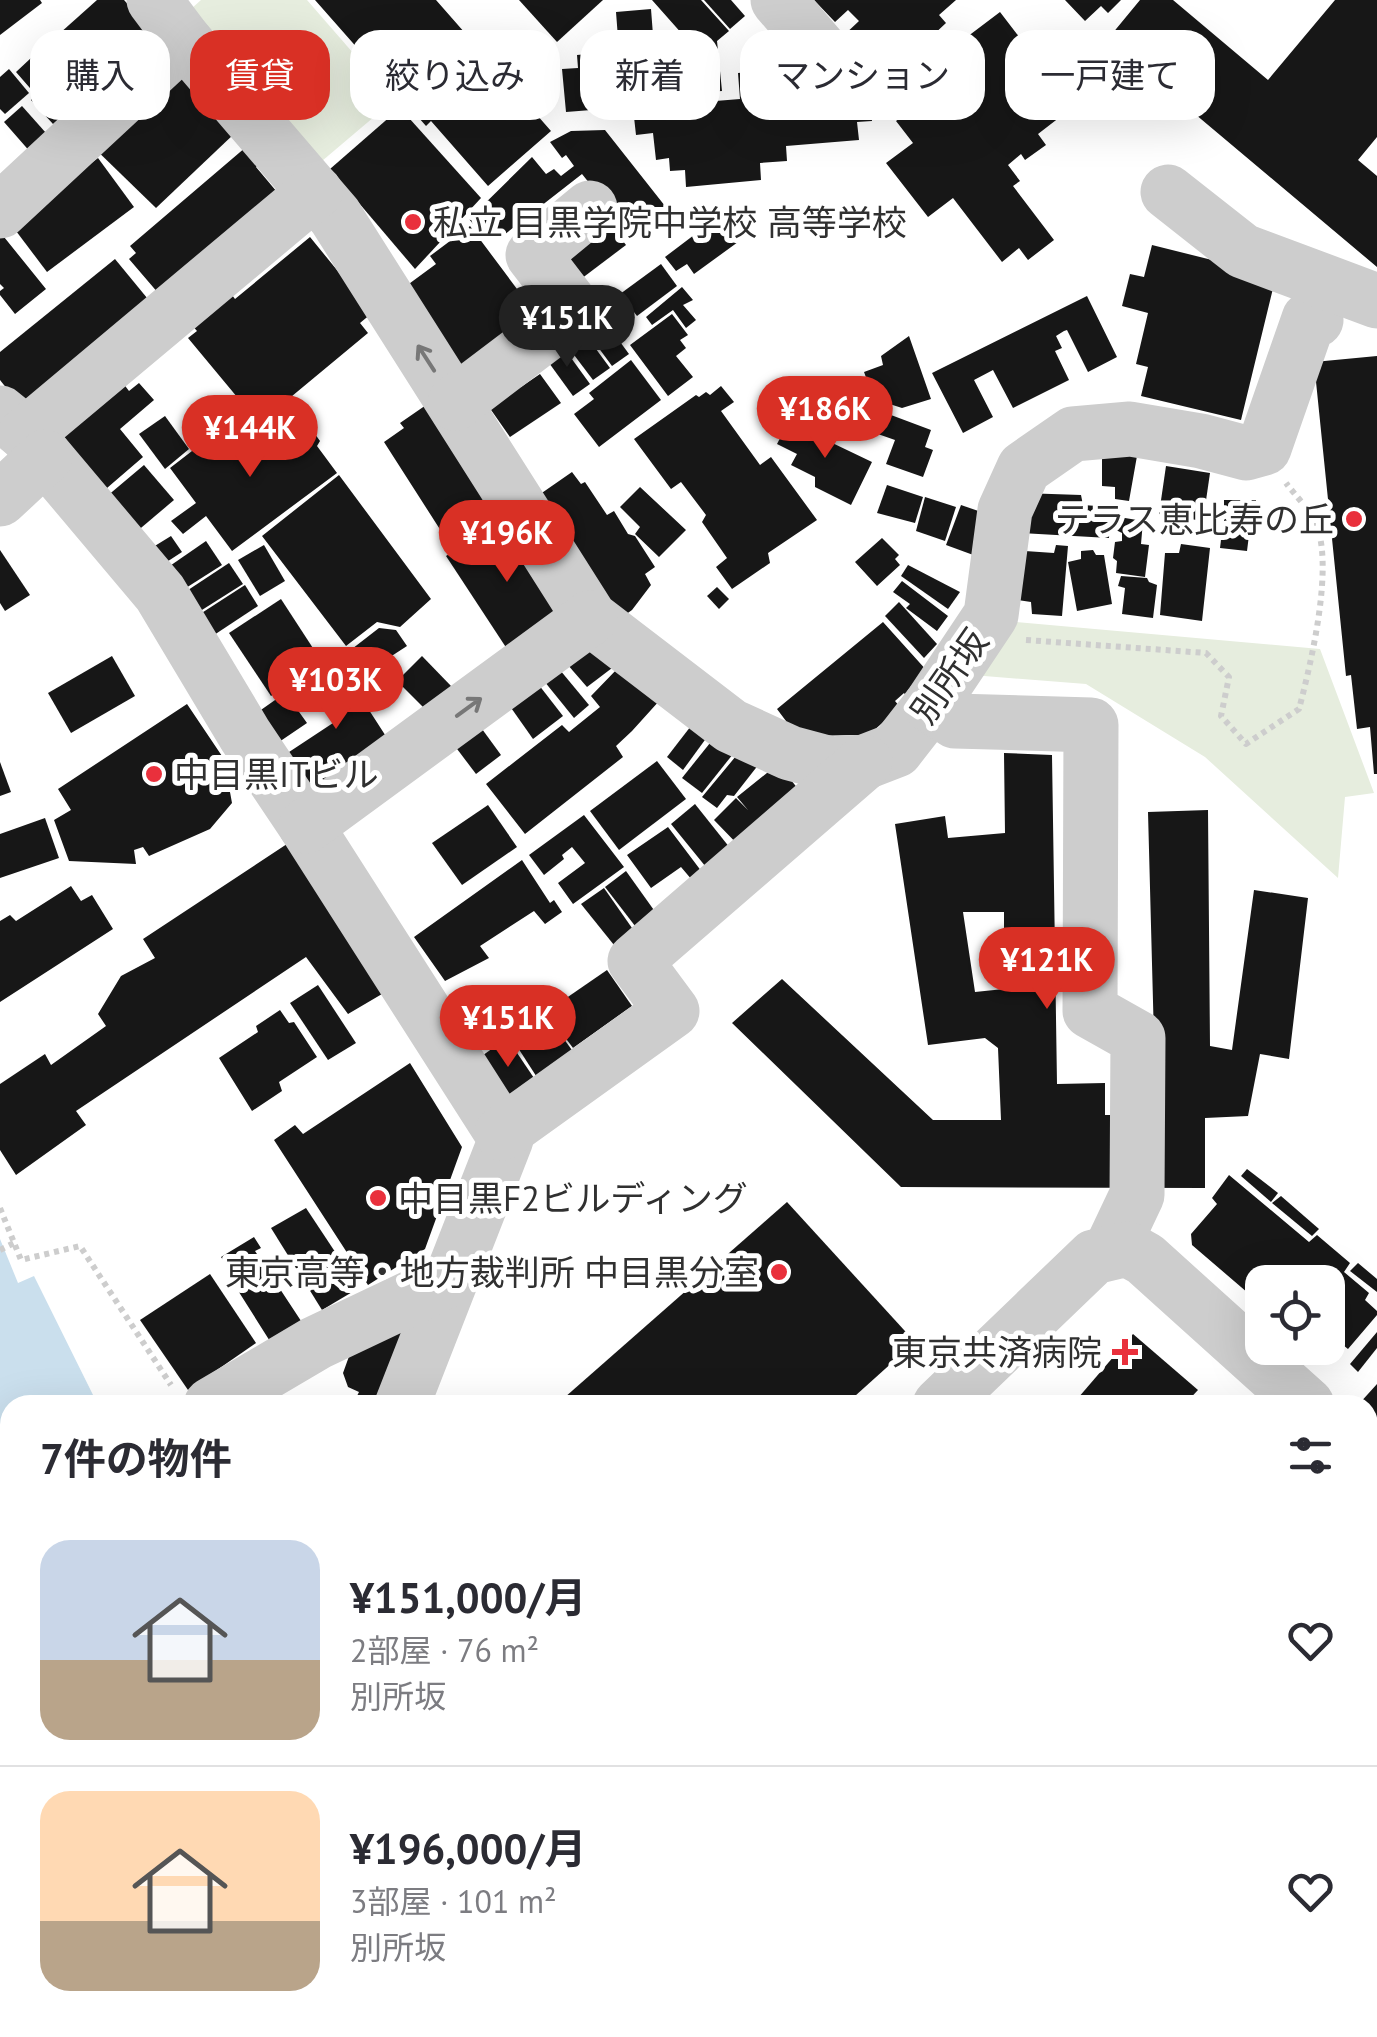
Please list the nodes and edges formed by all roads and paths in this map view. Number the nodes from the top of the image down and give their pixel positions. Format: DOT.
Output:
graph roads {
  1 [pos="778,0"];
  2 [pos="169,20"];
  3 [pos="804,30"];
  4 [pos="315,192"];
  5 [pos="1168,192"];
  6 [pos="590,208"];
  7 [pos="0,211"];
  8 [pos="1353,316"];
  9 [pos="455,404"];
  10 [pos="24,435"];
  11 [pos="1279,475"];
  12 [pos="0,498"];
  13 [pos="590,618"];
  14 [pos="1017,639"];
  15 [pos="931,706"];
  16 [pos="864,762"];
  17 [pos="306,826"];
  18 [pos="502,1133"];
  19 [pos="0,1208"];
  20 [pos="7,1247"];
  21 [pos="1110,1252"];
  22 [pos="451,1279"];
  23 [pos="191,1395"];
  24 [pos="197,1395"];
  25 [pos="406,1395"];
  26 [pos="950,1395"];
  27 [pos="1296,1395"];
  1 -- 3 [label="street"];
  2 -- 4 [label="street"];
  2 -- 7 [label="street"];
  9 -- 4 [label="street, one-way"];
  4 -- 10 [label="street"];
  5 -- 8 [label="street"];
  6 -- 9 [label="street"];
  8 -- 15 [label="street, 別所坂"];
  9 -- 13 [label="street"];
  10 -- 12 [label="street"];
  10 -- 17 [label="street"];
  11 -- 14 [label="path"];
  13 -- 16 [label="street"];
  17 -- 13 [label="street, one-way"];
  15 -- 16 [label="street, 別所坂"];
  15 -- 21 [label="street"];
  16 -- 18 [label="street, 別所坂"];
  17 -- 18 [label="street"];
  18 -- 22 [label="street"];
  19 -- 20 [label="path"];
  20 -- 23 [label="path"];
  21 -- 26 [label="street"];
  21 -- 27 [label="street"];
  22 -- 24 [label="street"];
  22 -- 25 [label="street"];
}
